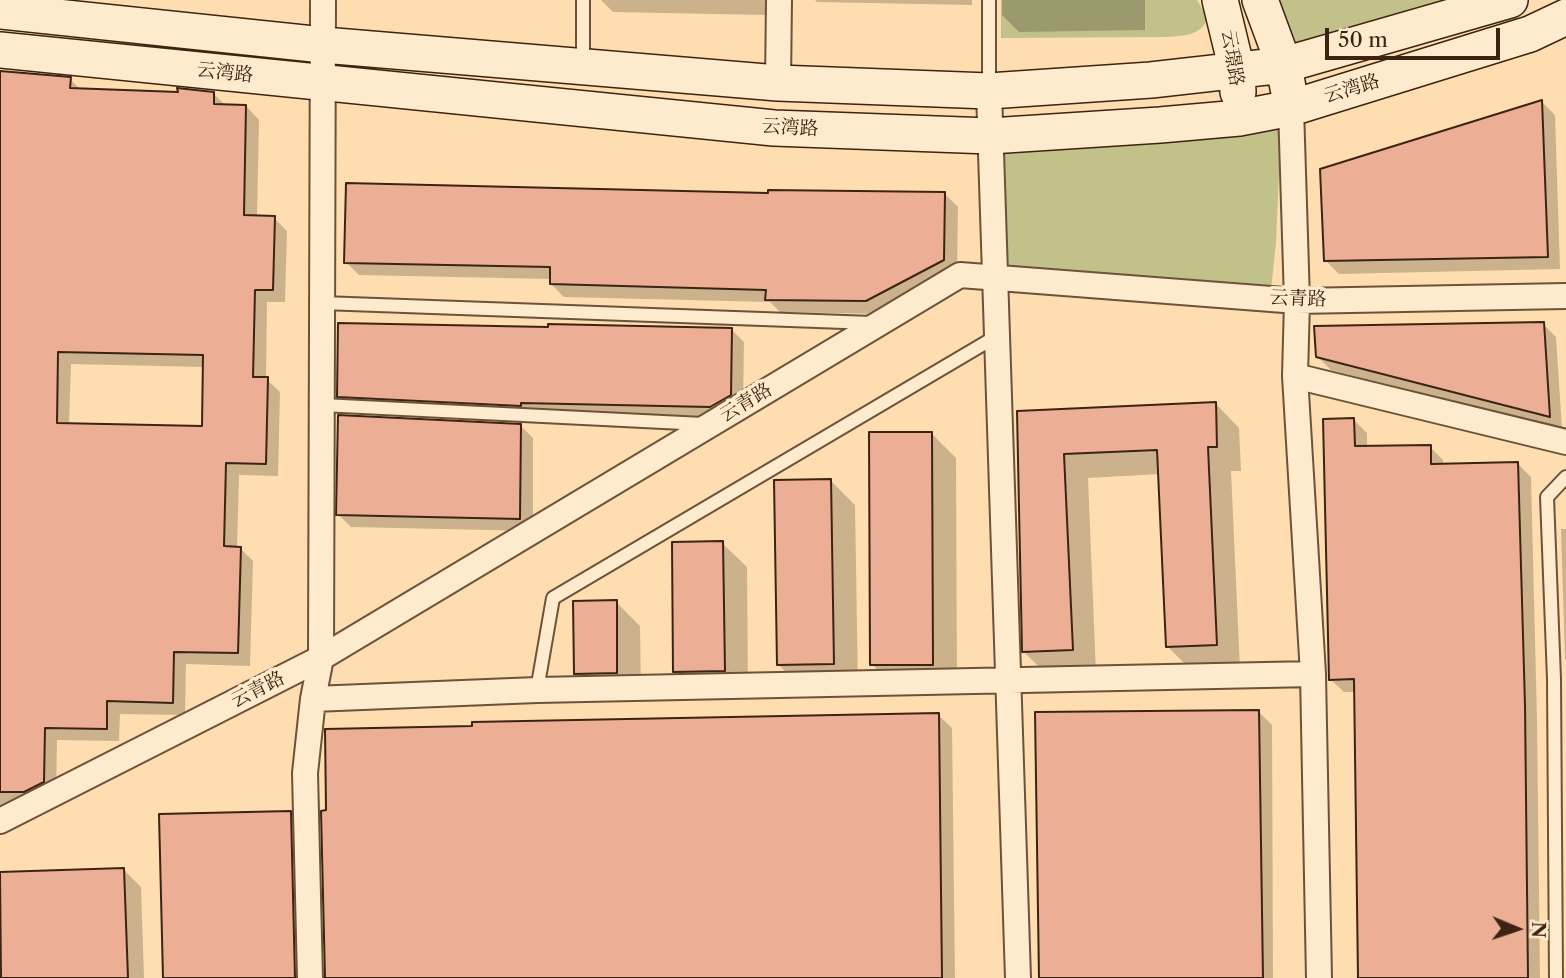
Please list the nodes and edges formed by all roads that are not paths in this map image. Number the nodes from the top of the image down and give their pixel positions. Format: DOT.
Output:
graph roads {
  1 [pos="323,0"];
  2 [pos="583,0"];
  3 [pos="779,0"];
  4 [pos="989,0"];
  5 [pos="1510,0"];
  6 [pos="1262,6"];
  7 [pos="1222,9"];
  8 [pos="0,11"];
  9 [pos="1566,17"];
  10 [pos="1360,44"];
  11 [pos="323,45"];
  12 [pos="0,50"];
  13 [pos="583,65"];
  14 [pos="1284,65"];
  15 [pos="1237,70"];
  16 [pos="1165,78"];
  17 [pos="323,83"];
  18 [pos="778,83"];
  19 [pos="989,91"];
  20 [pos="1292,108"];
  21 [pos="1239,118"];
  22 [pos="990,136"];
  23 [pos="996,278"];
  24 [pos="1566,296"];
  25 [pos="1297,301"];
  26 [pos="323,303"];
  27 [pos="879,323"];
  28 [pos="998,335"];
  29 [pos="1295,376"];
  30 [pos="322,405"];
  31 [pos="710,425"];
  32 [pos="1566,442"];
  33 [pos="1566,477"];
  34 [pos="321,658"];
  35 [pos="1313,674"];
  36 [pos="1560,679"];
  37 [pos="1008,681"];
  38 [pos="537,690"];
  39 [pos="313,699"];
  40 [pos="0,821"];
  41 [pos="310,978"];
  42 [pos="1018,978"];
  43 [pos="1319,978"];
  44 [pos="1556,978"];
  1 -- 11 [label="street"];
  2 -- 13 [label="lane"];
  3 -- 18 [label="street"];
  4 -- 19 [label="lane"];
  5 -- 10 [label="main road, 云湾路"];
  6 -- 10 [label="main road"];
  6 -- 14 [label="main road"];
  7 -- 15 [label="main road, 云璟路"];
  7 -- 16 [label="main road"];
  8 -- 11 [label="main road, 云湾路"];
  9 -- 20 [label="main road, 云湾路"];
  10 -- 14 [label="main road, 云湾路"];
  11 -- 13 [label="main road, 云湾路"];
  11 -- 17 [label="street"];
  12 -- 17 [label="main road, 云湾路"];
  13 -- 18 [label="main road, 云湾路"];
  14 -- 15 [label="main road, 云湾路"];
  14 -- 20 [label="main road"];
  15 -- 16 [label="main road, 云湾路"];
  15 -- 21 [label="main road, 云璟路"];
  16 -- 19 [label="main road, 云湾路"];
  17 -- 22 [label="main road, 云湾路"];
  17 -- 26 [label="street"];
  18 -- 19 [label="main road, 云湾路"];
  19 -- 22 [label="street"];
  20 -- 21 [label="main road, 云湾路"];
  20 -- 25 [label="street"];
  21 -- 22 [label="main road, 云湾路"];
  22 -- 23 [label="street"];
  23 -- 25 [label="street, 云青路"];
  23 -- 27 [label="street, 云青路"];
  23 -- 28 [label="street"];
  24 -- 25 [label="street, 云青路"];
  25 -- 29 [label="street"];
  26 -- 27 [label="lane"];
  26 -- 30 [label="street"];
  27 -- 31 [label="street, 云青路"];
  28 -- 37 [label="street"];
  28 -- 38 [label="lane"];
  29 -- 32 [label="street"];
  29 -- 35 [label="street"];
  30 -- 31 [label="lane"];
  30 -- 34 [label="street"];
  31 -- 34 [label="street, 云青路"];
  33 -- 36 [label="lane"];
  34 -- 39 [label="street"];
  34 -- 40 [label="street, 云青路"];
  35 -- 37 [label="street"];
  35 -- 43 [label="street"];
  36 -- 44 [label="lane"];
  37 -- 38 [label="street"];
  37 -- 42 [label="street"];
  38 -- 39 [label="street"];
  39 -- 41 [label="street"];
}
